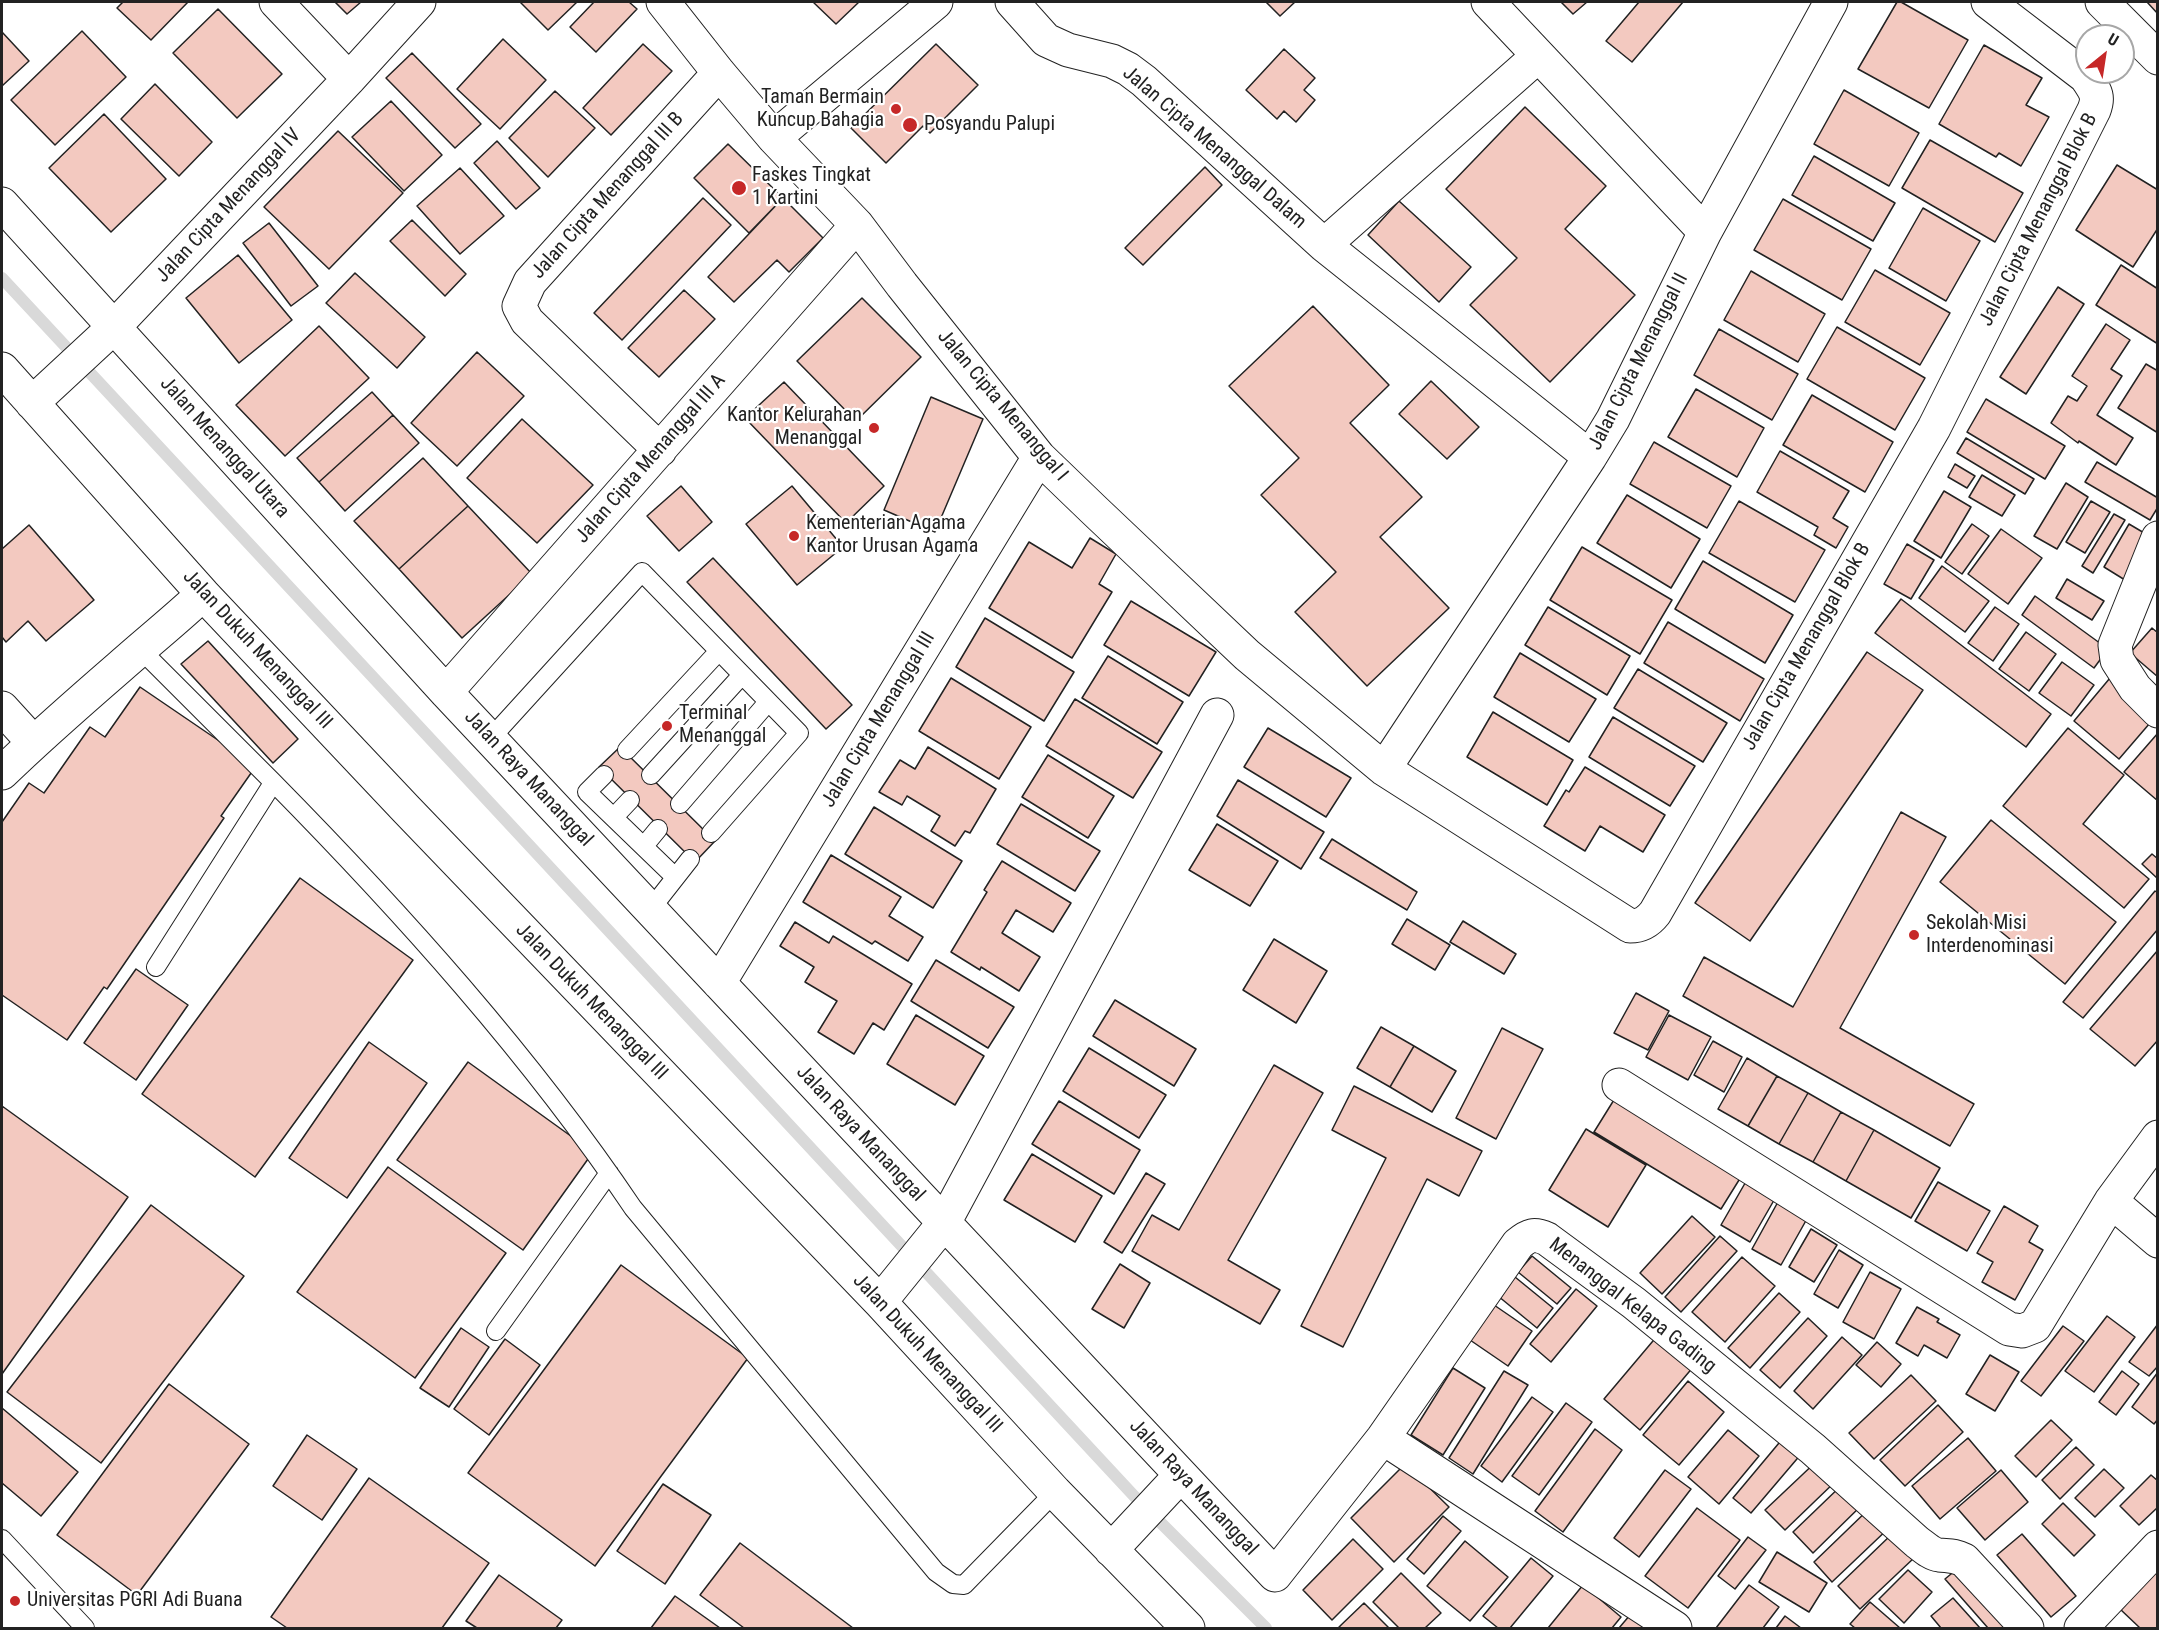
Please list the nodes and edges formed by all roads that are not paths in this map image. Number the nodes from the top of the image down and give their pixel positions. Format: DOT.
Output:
graph roads {
  1 [pos="276,2"];
  2 [pos="419,2"];
  3 [pos="663,2"];
  4 [pos="936,2"];
  5 [pos="1012,2"];
  6 [pos="1488,2"];
  7 [pos="1831,2"];
  8 [pos="1988,2"];
  9 [pos="2107,3"];
  10 [pos="1538,56"];
  11 [pos="2157,58"];
  12 [pos="719,73"];
  13 [pos="349,79"];
  14 [pos="774,138"];
  15 [pos="2,204"];
  16 [pos="857,225"];
  17 [pos="1705,232"];
  18 [pos="1323,245"];
  19 [pos="103,337"];
  20 [pos="2,369"];
  21 [pos="42,393"];
  22 [pos="660,450"];
  23 [pos="1040,457"];
  24 [pos="1590,457"];
  25 [pos="2157,538"];
  26 [pos="203,594"];
  27 [pos="140,649"];
  28 [pos="719,651"];
  29 [pos="742,675"];
  30 [pos="446,692"];
  31 [pos="768,702"];
  32 [pos="2,708"];
  33 [pos="2157,711"];
  34 [pos="1216,715"];
  35 [pos="490,739"];
  36 [pos="33,742"];
  37 [pos="627,750"];
  38 [pos="1384,769"];
  39 [pos="2,773"];
  40 [pos="604,775"];
  41 [pos="651,775"];
  42 [pos="273,783"];
  43 [pos="630,800"];
  44 [pos="680,804"];
  45 [pos="614,817"];
  46 [pos="658,828"];
  47 [pos="711,834"];
  48 [pos="644,846"];
  49 [pos="690,859"];
  50 [pos="675,877"];
  51 [pos="650,910"];
  52 [pos="156,967"];
  53 [pos="719,983"];
  54 [pos="1619,1085"];
  55 [pos="2157,1137"];
  56 [pos="609,1173"];
  57 [pos="2110,1201"];
  58 [pos="942,1226"];
  59 [pos="2157,1241"];
  60 [pos="883,1298"];
  61 [pos="496,1331"];
  62 [pos="1383,1438"];
  63 [pos="1172,1483"];
  64 [pos="1055,1492"];
  65 [pos="2,1539"];
  66 [pos="1114,1546"];
  67 [pos="2157,1547"];
  68 [pos="1275,1575"];
  69 [pos="86,1629"];
  70 [pos="1188,1629"];
  71 [pos="1675,1629"];
  72 [pos="2026,1629"];
  73 [pos="2081,1629"];
  1 -- 13 [label="street"];
  2 -- 13 [label="street, Jalan Cipta Menanggal IV"];
  3 -- 12 [label="street, Jalan Cipta Menanggal I"];
  4 -- 14 [label="street"];
  5 -- 18 [label="street, Jalan Cipta Menanggal Dalam"];
  6 -- 10 [label="street"];
  7 -- 17 [label="street, Jalan Cipta Menanggal II"];
  8 -- 38 [label="street, Jalan Cipta Menanggal Blok B"];
  9 -- 11 [label="street"];
  10 -- 17 [label="street"];
  10 -- 18 [label="street, Jalan Cipta Menanggal Dalam"];
  12 -- 14 [label="street, Jalan Cipta Menanggal I"];
  12 -- 22 [label="street, Jalan Cipta Menanggal III B"];
  13 -- 19 [label="street, Jalan Cipta Menanggal IV"];
  14 -- 16 [label="street, Jalan Cipta Menanggal I"];
  15 -- 19 [label="street, Jalan Menanggal Utara"];
  16 -- 22 [label="street, Jalan Cipta Menanggal III A"];
  16 -- 23 [label="street, Jalan Cipta Menanggal I"];
  17 -- 24 [label="street, Jalan Cipta Menanggal II"];
  18 -- 24 [label="street, Jalan Cipta Menanggal Dalam"];
  19 -- 21 [label="street, Jalan Cipta Menanggal IV"];
  19 -- 30 [label="street, Jalan Menanggal Utara"];
  20 -- 21 [label="street, Jalan Dukuh Menanggal III"];
  21 -- 26 [label="street, Jalan Dukuh Menanggal III"];
  22 -- 30 [label="street, Jalan Cipta Menanggal III A"];
  23 -- 38 [label="street, Jalan Cipta Menanggal I"];
  23 -- 53 [label="street, Jalan Cipta Menanggal III"];
  24 -- 38 [label="street, Jalan Cipta Menanggal II"];
  25 -- 33 [label="street"];
  26 -- 27 [label="street"];
  26 -- 60 [label="street, Jalan Dukuh Menanggal III"];
  27 -- 36 [label="street"];
  27 -- 42 [label="lane"];
  28 -- 29 [label="lane"];
  28 -- 35 [label="lane"];
  28 -- 37 [label="lane"];
  29 -- 31 [label="lane"];
  29 -- 41 [label="lane"];
  30 -- 35 [label="street, Jalan Raya Mananggal"];
  31 -- 44 [label="lane"];
  31 -- 47 [label="lane"];
  32 -- 36 [label="street"];
  34 -- 58 [label="street"];
  35 -- 51 [label="street, Jalan Raya Mananggal"];
  36 -- 39 [label="street"];
  40 -- 45 [label="lane"];
  42 -- 52 [label="lane"];
  42 -- 56 [label="lane"];
  43 -- 45 [label="lane"];
  45 -- 48 [label="lane"];
  46 -- 48 [label="lane"];
  48 -- 50 [label="lane"];
  49 -- 50 [label="lane"];
  50 -- 51 [label="lane"];
  51 -- 53 [label="street, Jalan Raya Mananggal"];
  53 -- 58 [label="street, Jalan Raya Mananggal"];
  54 -- 57 [label="street"];
  55 -- 57 [label="street"];
  56 -- 61 [label="lane"];
  56 -- 64 [label="lane"];
  57 -- 59 [label="street"];
  58 -- 60 [label="street"];
  58 -- 63 [label="street, Jalan Raya Mananggal"];
  60 -- 64 [label="street, Jalan Dukuh Menanggal III"];
  62 -- 68 [label="street, Menanggal Kelapa Gading"];
  62 -- 71 [label="street"];
  62 -- 72 [label="street, Menanggal Kelapa Gading"];
  63 -- 66 [label="street"];
  63 -- 68 [label="street, Jalan Raya Mananggal"];
  64 -- 66 [label="street, Jalan Dukuh Menanggal III"];
  65 -- 69 [label="lane"];
  66 -- 70 [label="street, Jalan Dukuh Menanggal III"];
  67 -- 73 [label="street"];
}
